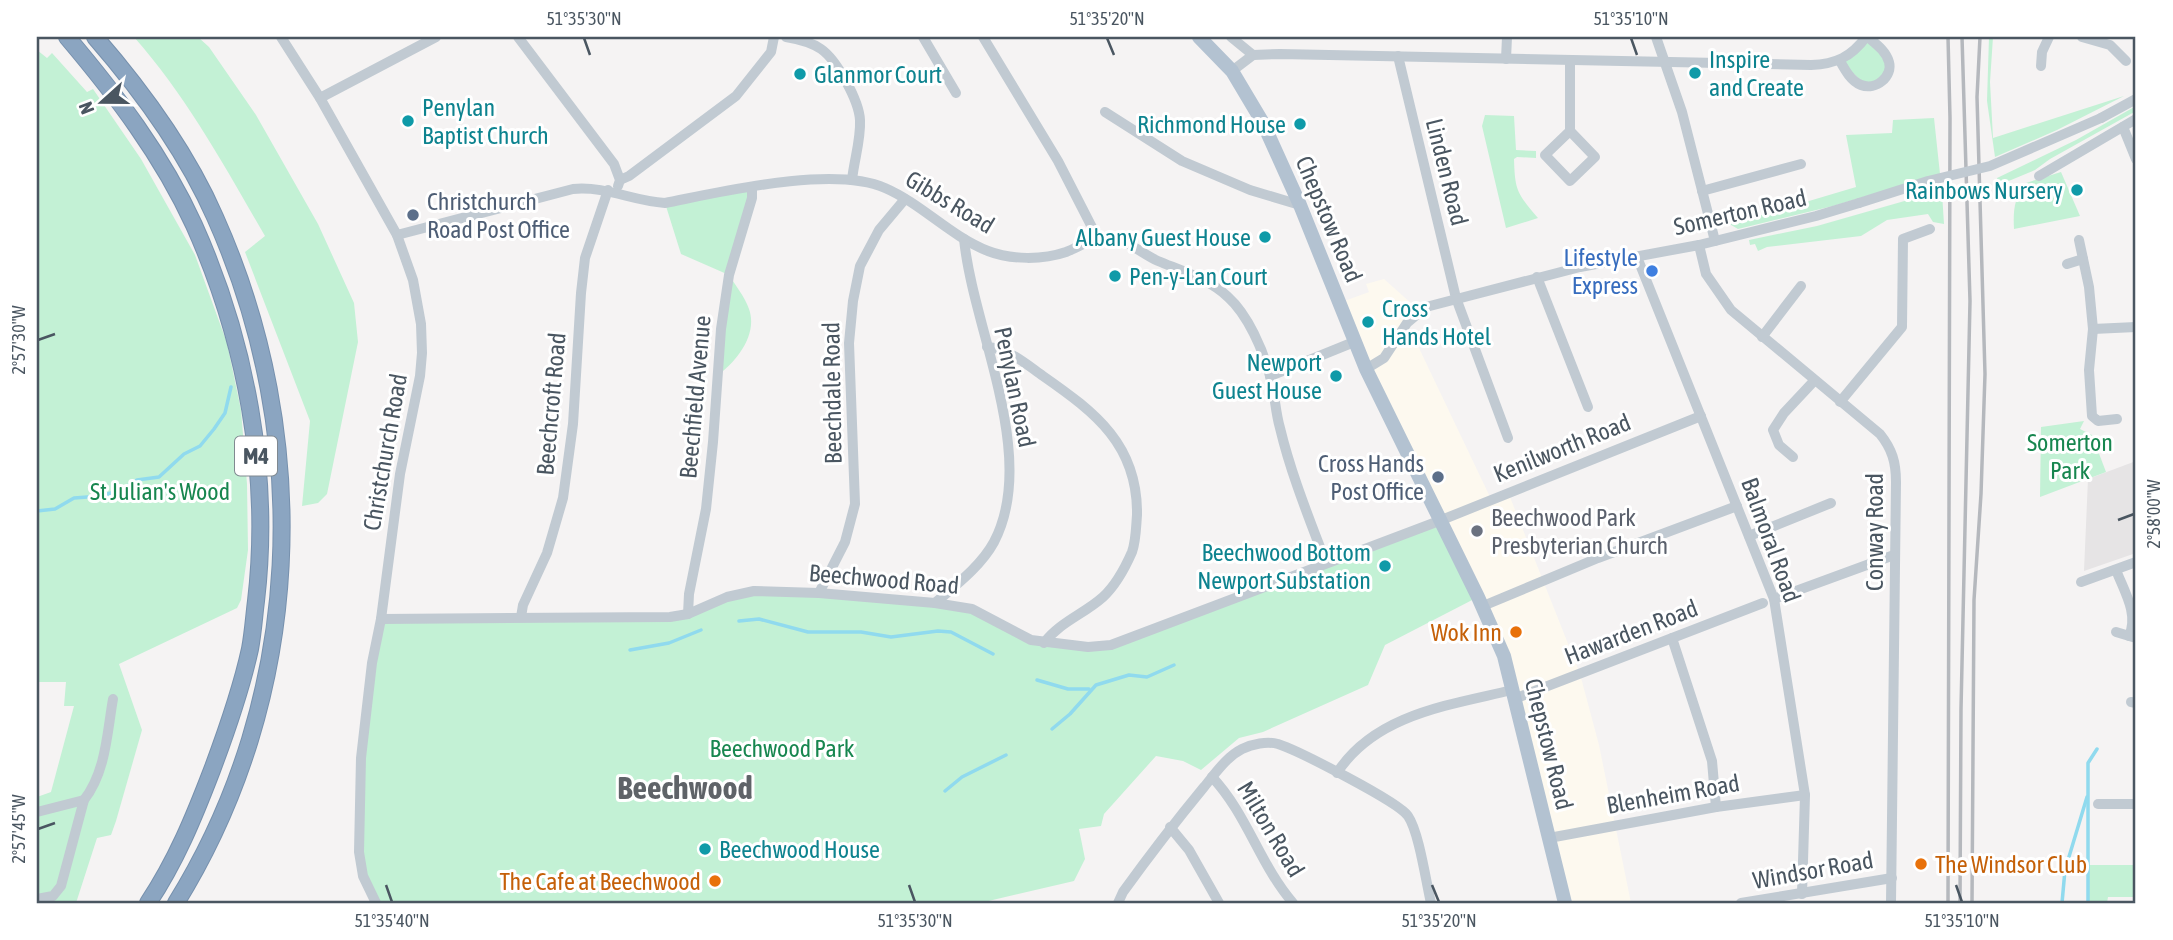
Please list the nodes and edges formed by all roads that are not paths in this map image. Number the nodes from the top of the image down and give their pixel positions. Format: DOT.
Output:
graph roads {
  1 [pos="67,37"];
  2 [pos="95,37"];
  3 [pos="281,37"];
  4 [pos="436,37"];
  5 [pos="518,37"];
  6 [pos="774,37"];
  7 [pos="786,37"];
  8 [pos="923,37"];
  9 [pos="983,37"];
  10 [pos="1199,37"];
  11 [pos="1234,37"];
  12 [pos="1507,37"];
  13 [pos="1657,37"];
  14 [pos="1867,37"];
  15 [pos="2049,37"];
  16 [pos="2082,37"];
  17 [pos="2112,41"];
  18 [pos="1253,55"];
  19 [pos="1398,56"];
  20 [pos="1506,59"];
  21 [pos="1570,61"];
  22 [pos="1666,61"];
  23 [pos="1840,61"];
  24 [pos="2126,61"];
  25 [pos="2041,66"];
  26 [pos="1232,71"];
  27 [pos="956,93"];
  28 [pos="320,98"];
  29 [pos="2136,99"];
  30 [pos="1105,113"];
  31 [pos="2136,119"];
  32 [pos="2123,127"];
  33 [pos="1570,131"];
  34 [pos="2136,159"];
  35 [pos="1801,164"];
  36 [pos="2039,176"];
  37 [pos="620,180"];
  38 [pos="852,180"];
  39 [pos="752,187"];
  40 [pos="612,191"];
  41 [pos="1702,191"];
  42 [pos="905,199"];
  43 [pos="1300,205"];
  44 [pos="1930,229"];
  45 [pos="397,235"];
  46 [pos="1891,236"];
  47 [pos="964,239"];
  48 [pos="1098,239"];
  49 [pos="1903,239"];
  50 [pos="1715,240"];
  51 [pos="2079,240"];
  52 [pos="1699,244"];
  53 [pos="1637,257"];
  54 [pos="2084,259"];
  55 [pos="2067,264"];
  56 [pos="1537,277"];
  57 [pos="1801,286"];
  58 [pos="1456,298"];
  59 [pos="2136,327"];
  60 [pos="2093,329"];
  61 [pos="1762,337"];
  62 [pos="1354,342"];
  63 [pos="987,347"];
  64 [pos="1366,369"];
  65 [pos="1270,376"];
  66 [pos="1814,381"];
  67 [pos="1840,402"];
  68 [pos="1588,407"];
  69 [pos="1701,416"];
  70 [pos="2118,419"];
  71 [pos="1508,438"];
  72 [pos="1793,457"];
  73 [pos="1831,503"];
  74 [pos="1737,506"];
  75 [pos="1439,521"];
  76 [pos="1749,536"];
  77 [pos="1894,555"];
  78 [pos="2136,562"];
  79 [pos="1326,563"];
  80 [pos="2116,570"];
  81 [pos="2081,582"];
  82 [pos="819,593"];
  83 [pos="1774,599"];
  84 [pos="935,603"];
  85 [pos="1763,603"];
  86 [pos="1483,606"];
  87 [pos="688,614"];
  88 [pos="521,617"];
  89 [pos="381,619"];
  90 [pos="2116,632"];
  91 [pos="2132,637"];
  92 [pos="1672,638"];
  93 [pos="1044,643"];
  94 [pos="1513,694"];
  95 [pos="113,699"];
  96 [pos="1337,773"];
  97 [pos="1212,777"];
  98 [pos="1805,795"];
  99 [pos="84,800"];
  100 [pos="2098,804"];
  101 [pos="2136,804"];
  102 [pos="1716,807"];
  103 [pos="37,812"];
  104 [pos="1170,827"];
  105 [pos="1549,838"];
  106 [pos="1892,878"];
  107 [pos="1802,894"];
  108 [pos="37,899"];
  109 [pos="148,903"];
  110 [pos="176,903"];
  111 [pos="376,903"];
  112 [pos="1118,903"];
  113 [pos="1219,903"];
  114 [pos="1293,903"];
  115 [pos="1431,903"];
  116 [pos="1565,903"];
  117 [pos="1741,903"];
  118 [pos="1891,903"];
  1 -- 109 [label="highway, M4"];
  2 -- 110 [label="highway, M4"];
  3 -- 28 [label="street, Christchurch Road"];
  4 -- 28 [label="street"];
  5 -- 37 [label="street"];
  6 -- 37 [label="street"];
  7 -- 38 [label="street"];
  8 -- 27 [label="street"];
  9 -- 48 [label="street"];
  10 -- 26 [label="main road, Chepstow Road"];
  11 -- 18 [label="street"];
  12 -- 20 [label="street"];
  13 -- 22 [label="street"];
  14 -- 23 [label="street"];
  14 -- 23 [label="street"];
  15 -- 25 [label="street"];
  16 -- 17 [label="street"];
  17 -- 24 [label="street"];
  18 -- 19 [label="street"];
  18 -- 26 [label="street"];
  19 -- 20 [label="street"];
  19 -- 58 [label="street, Linden Road"];
  20 -- 21 [label="street"];
  21 -- 22 [label="street"];
  21 -- 33 [label="street"];
  22 -- 23 [label="street"];
  22 -- 41 [label="street"];
  26 -- 43 [label="main road, Chepstow Road"];
  28 -- 45 [label="street, Christchurch Road"];
  29 -- 50 [label="street, Somerton Road, bridge"];
  30 -- 43 [label="street"];
  31 -- 32 [label="street"];
  32 -- 34 [label="street"];
  32 -- 36 [label="street"];
  33 -- 33 [label="street"];
  35 -- 41 [label="street"];
  37 -- 40 [label="street, Beechcroft Road"];
  38 -- 39 [label="street, Gibbs Road"];
  38 -- 42 [label="street, Gibbs Road"];
  39 -- 40 [label="street, Gibbs Road"];
  39 -- 87 [label="street, Beechfield Avenue"];
  40 -- 45 [label="street, Gibbs Road"];
  40 -- 88 [label="street, Beechcroft Road"];
  41 -- 50 [label="street"];
  42 -- 47 [label="street, Gibbs Road"];
  42 -- 82 [label="street, Beechdale Road"];
  43 -- 62 [label="main road, Chepstow Road"];
  44 -- 49 [label="street"];
  45 -- 89 [label="street, Christchurch Road"];
  46 -- 49 [label="street"];
  47 -- 48 [label="street, Gibbs Road"];
  47 -- 63 [label="street, Penylan Road"];
  48 -- 65 [label="street"];
  49 -- 67 [label="street"];
  50 -- 52 [label="street, Somerton Road"];
  51 -- 54 [label="street"];
  52 -- 53 [label="street, Somerton Road"];
  52 -- 61 [label="street, Conway Road"];
  53 -- 56 [label="street, Somerton Road"];
  53 -- 69 [label="street, Balmoral Road"];
  54 -- 55 [label="street"];
  54 -- 60 [label="street"];
  56 -- 58 [label="street, Somerton Road"];
  56 -- 68 [label="street"];
  57 -- 61 [label="street"];
  58 -- 64 [label="street, Somerton Road"];
  58 -- 71 [label="street, Linden Road"];
  59 -- 60 [label="street"];
  60 -- 70 [label="street"];
  61 -- 66 [label="street, Conway Road"];
  62 -- 64 [label="main road, Chepstow Road"];
  62 -- 65 [label="street"];
  63 -- 84 [label="street, Penylan Road"];
  63 -- 93 [label="street"];
  64 -- 75 [label="main road, Chepstow Road"];
  65 -- 79 [label="street"];
  66 -- 67 [label="street, Conway Road"];
  66 -- 72 [label="street"];
  67 -- 77 [label="street, Conway Road"];
  69 -- 74 [label="street, Balmoral Road"];
  69 -- 75 [label="street, Kenilworth Road"];
  73 -- 76 [label="street"];
  74 -- 76 [label="street, Balmoral Road"];
  74 -- 86 [label="street"];
  75 -- 79 [label="street, Beechwood Road"];
  75 -- 86 [label="main road, Chepstow Road"];
  76 -- 83 [label="street, Balmoral Road"];
  77 -- 83 [label="street"];
  77 -- 106 [label="street, Conway Road"];
  78 -- 80 [label="street"];
  79 -- 93 [label="street, Beechwood Road"];
  80 -- 81 [label="street"];
  80 -- 91 [label="street"];
  82 -- 84 [label="street, Beechwood Road"];
  82 -- 87 [label="street, Beechwood Road"];
  83 -- 98 [label="street, Balmoral Road"];
  84 -- 93 [label="street, Beechwood Road"];
  85 -- 92 [label="street, Hawarden Road"];
  86 -- 94 [label="main road, Chepstow Road"];
  87 -- 88 [label="street, Beechwood Road"];
  88 -- 89 [label="street, Beechwood Road"];
  89 -- 111 [label="street, Christchurch Road"];
  90 -- 91 [label="street"];
  92 -- 94 [label="street, Hawarden Road"];
  92 -- 102 [label="street"];
  94 -- 96 [label="street, Hawarden Road"];
  94 -- 105 [label="main road, Chepstow Road"];
  95 -- 99 [label="street"];
  96 -- 97 [label="street"];
  96 -- 115 [label="street"];
  97 -- 104 [label="street"];
  97 -- 114 [label="street, Milton Road"];
  98 -- 102 [label="street, Blenheim Road"];
  98 -- 107 [label="street, Balmoral Road"];
  99 -- 103 [label="street"];
  99 -- 108 [label="street"];
  100 -- 101 [label="street"];
  102 -- 105 [label="street, Blenheim Road"];
  104 -- 112 [label="street"];
  104 -- 113 [label="street"];
  105 -- 116 [label="main road, Chepstow Road"];
  106 -- 107 [label="street, Windsor Road"];
  106 -- 118 [label="street, Conway Road"];
  107 -- 117 [label="street, Windsor Road"];
}
